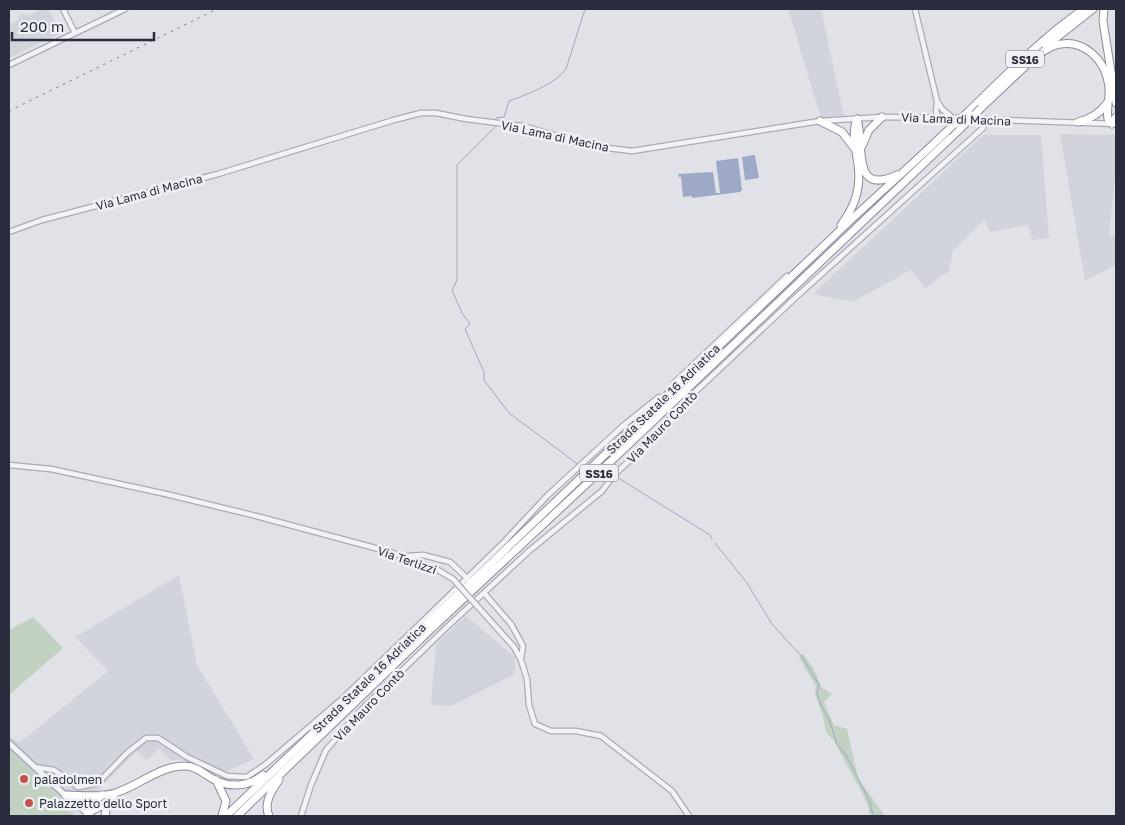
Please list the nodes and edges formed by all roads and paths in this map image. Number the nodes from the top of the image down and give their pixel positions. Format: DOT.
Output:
graph roads {
  1 [pos="63,9"];
  2 [pos="125,9"];
  3 [pos="914,9"];
  4 [pos="1084,9"];
  5 [pos="1093,9"];
  6 [pos="1104,9"];
  7 [pos="75,33"];
  8 [pos="1033,59"];
  9 [pos="9,65"];
  10 [pos="1114,102"];
  11 [pos="939,109"];
  12 [pos="882,117"];
  13 [pos="928,118"];
  14 [pos="940,118"];
  15 [pos="953,118"];
  16 [pos="857,119"];
  17 [pos="986,119"];
  18 [pos="820,121"];
  19 [pos="1078,122"];
  20 [pos="1115,122"];
  21 [pos="858,151"];
  22 [pos="904,172"];
  23 [pos="9,232"];
  24 [pos="831,238"];
  25 [pos="787,276"];
  26 [pos="9,465"];
  27 [pos="404,556"];
  28 [pos="468,578"];
  29 [pos="484,594"];
  30 [pos="521,660"];
  31 [pos="305,740"];
  32 [pos="9,743"];
  33 [pos="293,762"];
  34 [pos="34,767"];
  35 [pos="216,780"];
  36 [pos="117,793"];
  37 [pos="65,795"];
  38 [pos="103,795"];
  39 [pos="107,803"];
  40 [pos="89,815"];
  41 [pos="105,816"];
  42 [pos="222,816"];
  43 [pos="226,816"];
  44 [pos="236,816"];
  45 [pos="269,816"];
  46 [pos="301,816"];
  47 [pos="690,816"];
  1 -- 7 [label="street"];
  2 -- 7 [label="street"];
  3 -- 11 [label="street"];
  4 -- 22 [label="highway, Strada Statale 16 Adriatica / SS16, bridge"];
  5 -- 8 [label="highway, Strada Statale 16 Adriatica / SS16"];
  6 -- 10 [label="highway"];
  7 -- 9 [label="street"];
  8 -- 10 [label="highway"];
  8 -- 33 [label="highway, Strada Statale 16 Adriatica / SS16, bridge"];
  10 -- 19 [label="highway"];
  10 -- 20 [label="highway"];
  11 -- 13 [label="street"];
  11 -- 14 [label="street"];
  11 -- 15 [label="street"];
  12 -- 13 [label="street, Via Lama di Macina"];
  12 -- 16 [label="street, Via Lama di Macina"];
  12 -- 21 [label="highway"];
  13 -- 14 [label="street, Via Lama di Macina"];
  14 -- 15 [label="street, Via Lama di Macina"];
  15 -- 17 [label="street, Via Lama di Macina"];
  16 -- 18 [label="street, Via Lama di Macina"];
  16 -- 21 [label="highway"];
  17 -- 19 [label="street, Via Lama di Macina"];
  17 -- 29 [label="street, Via Mauro Contò"];
  18 -- 21 [label="highway"];
  18 -- 23 [label="street, Via Lama di Macina"];
  19 -- 20 [label="street, Via Lama di Macina"];
  21 -- 22 [label="highway"];
  21 -- 24 [label="highway"];
  22 -- 24 [label="highway, Strada Statale 16 Adriatica / SS16"];
  24 -- 31 [label="highway, Strada Statale 16 Adriatica / SS16"];
  25 -- 28 [label="street"];
  26 -- 27 [label="street, Via Terlizzi"];
  27 -- 28 [label="street"];
  27 -- 30 [label="street, Via Terlizzi, bridge"];
  28 -- 34 [label="street"];
  29 -- 30 [label="street"];
  29 -- 46 [label="street, Via Mauro Contò"];
  30 -- 47 [label="street, Via Terlizzi"];
  31 -- 35 [label="highway"];
  31 -- 43 [label="highway, Strada Statale 16 Adriatica / SS16"];
  32 -- 34 [label="street"];
  33 -- 44 [label="highway, Strada Statale 16 Adriatica / SS16"];
  33 -- 45 [label="highway"];
  34 -- 37 [label="street"];
  35 -- 36 [label="highway"];
  35 -- 42 [label="highway"];
  36 -- 38 [label="highway"];
  36 -- 39 [label="highway"];
  37 -- 38 [label="highway"];
  37 -- 40 [label="street"];
  38 -- 40 [label="highway"];
  39 -- 40 [label="highway"];
  39 -- 41 [label="highway"];
}
